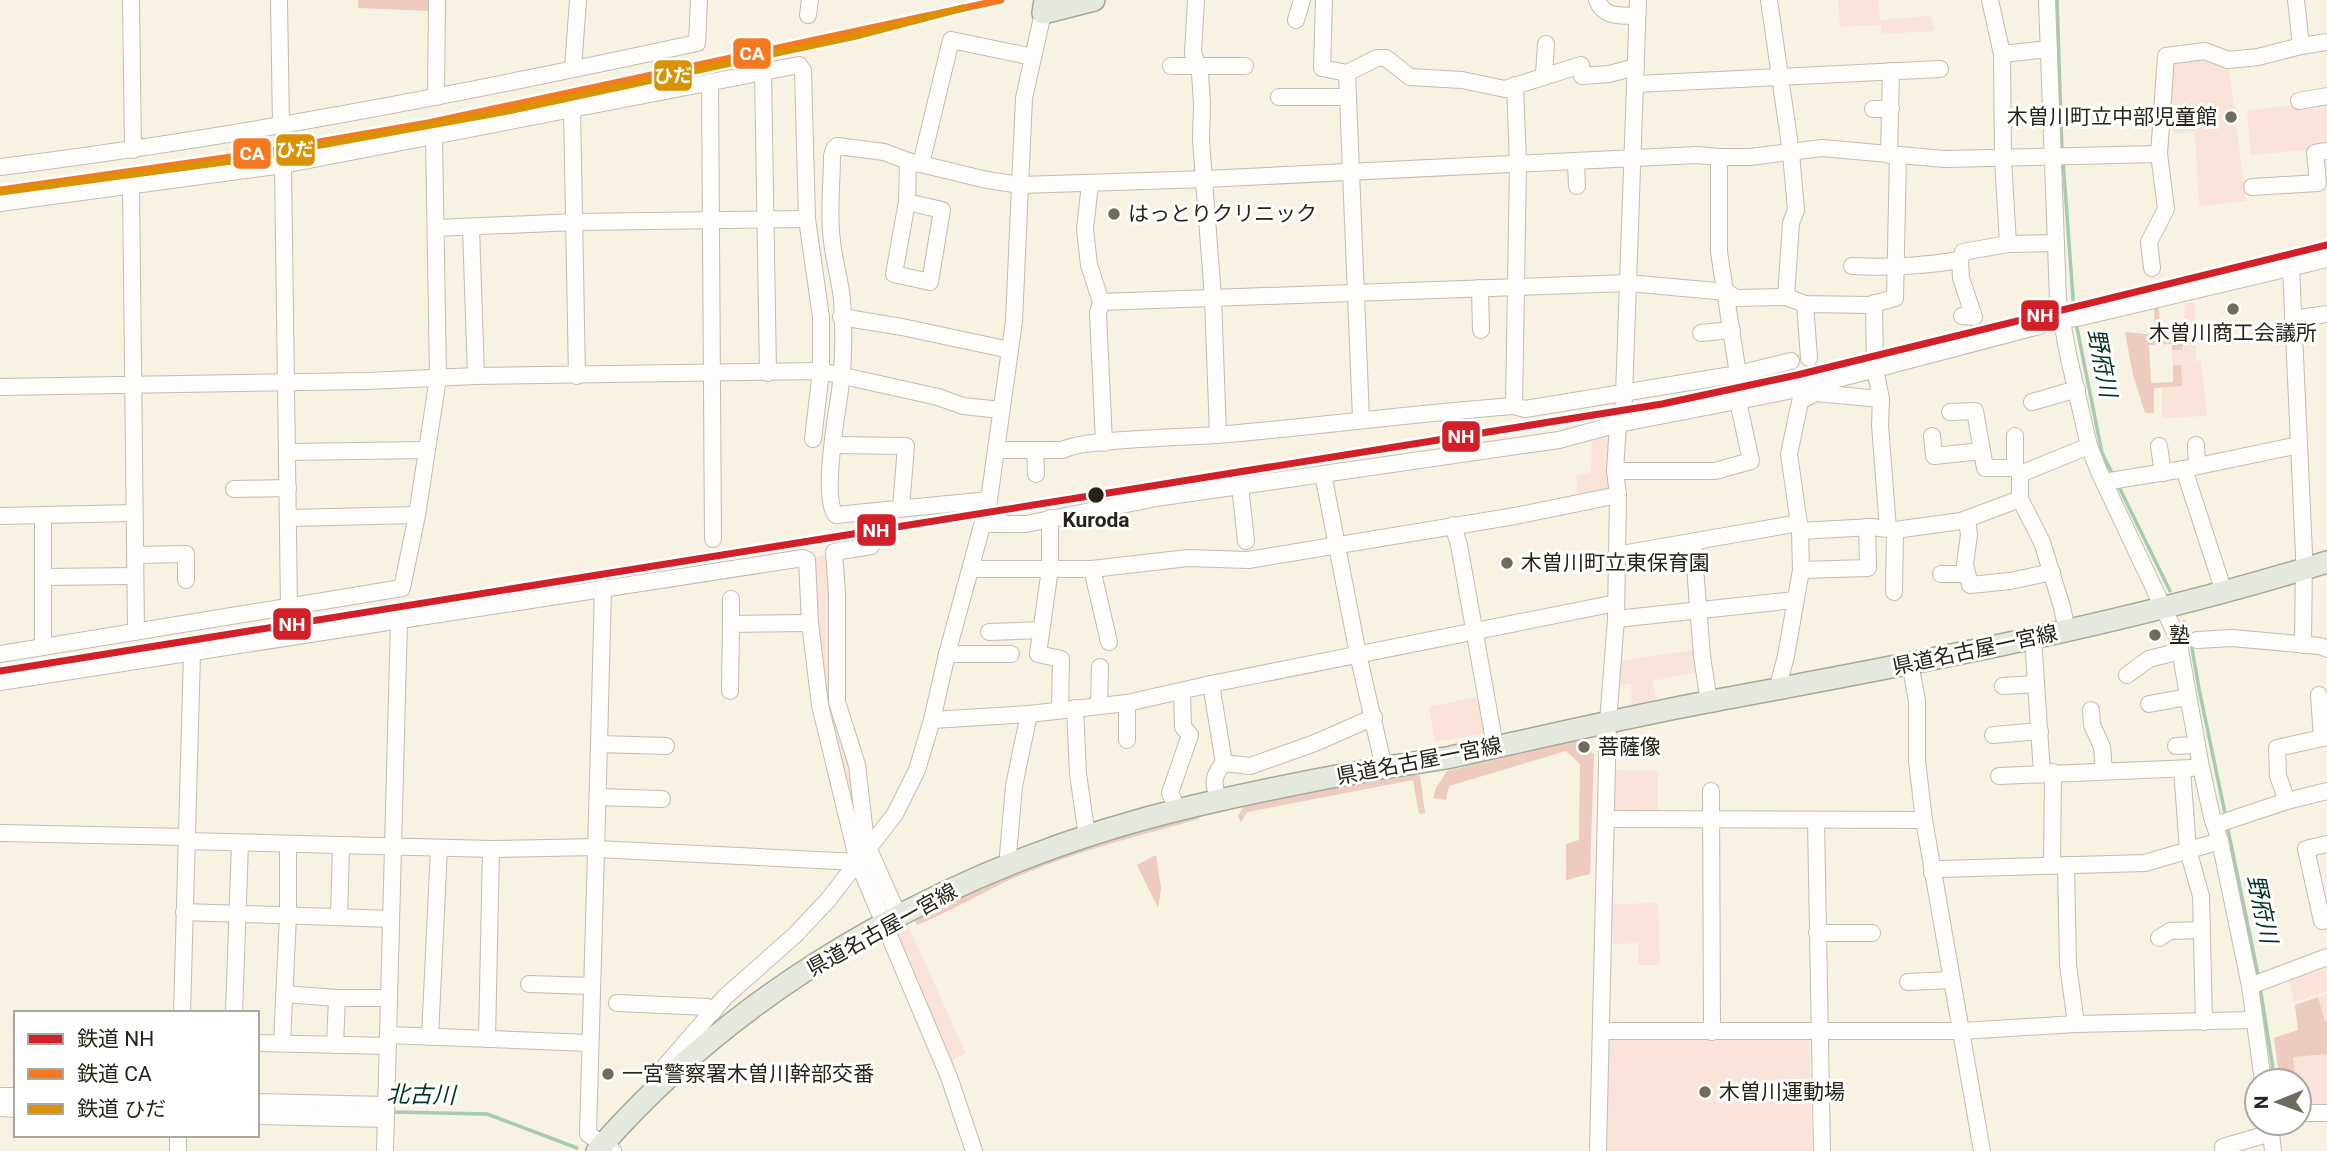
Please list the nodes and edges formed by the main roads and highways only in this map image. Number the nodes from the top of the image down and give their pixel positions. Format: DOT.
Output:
graph roads {
  1 [pos="1094,0"];
  2 [pos="1044,6"];
  3 [pos="2327,562"];
  4 [pos="604,1149"];
  1 -- 2 [label="main road"];
  3 -- 4 [label="main road, 県道名古屋一宮線"];
}
